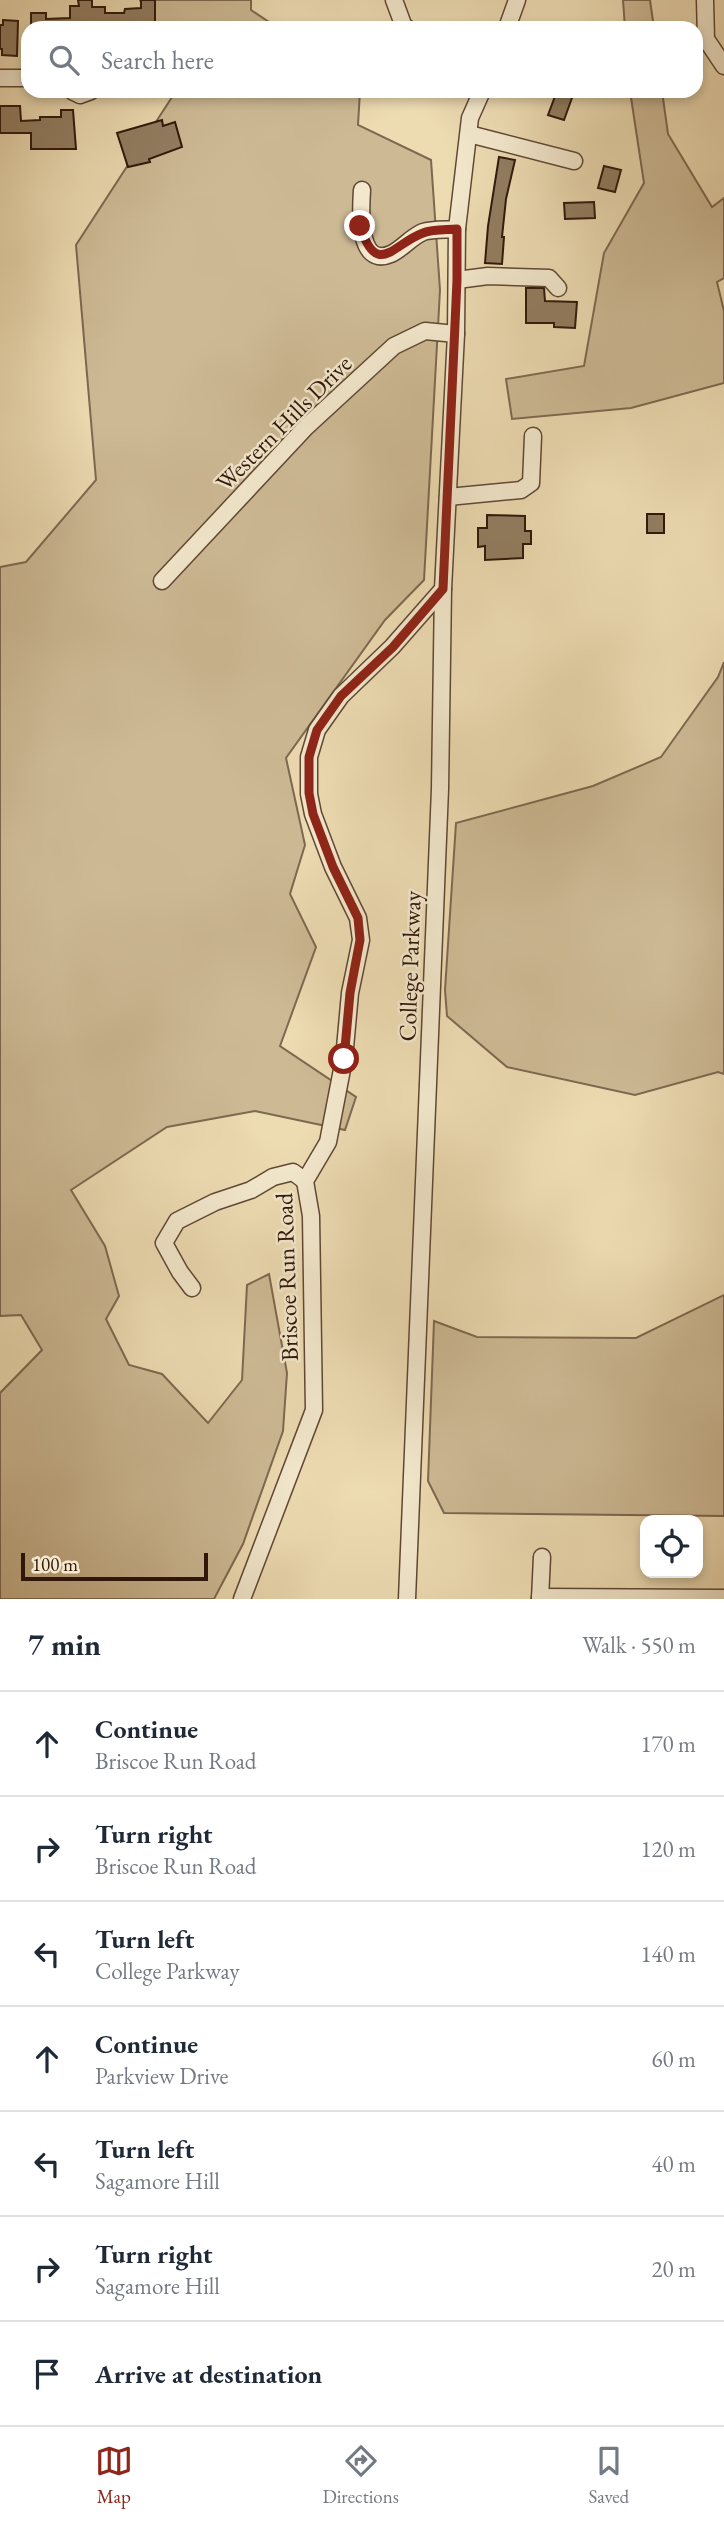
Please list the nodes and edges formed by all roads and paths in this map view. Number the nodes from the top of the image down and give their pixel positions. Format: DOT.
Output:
graph roads {
  1 [pos="394,0"];
  2 [pos="517,0"];
  3 [pos="705,0"];
  4 [pos="402,21"];
  5 [pos="510,21"];
  6 [pos="724,66"];
  7 [pos="0,78"];
  8 [pos="21,78"];
  9 [pos="479,98"];
  10 [pos="468,134"];
  11 [pos="574,161"];
  12 [pos="362,190"];
  13 [pos="457,229"];
  14 [pos="457,280"];
  15 [pos="558,288"];
  16 [pos="456,334"];
  17 [pos="533,436"];
  18 [pos="448,497"];
  19 [pos="162,581"];
  20 [pos="443,589"];
  21 [pos="305,1181"];
  22 [pos="192,1288"];
  23 [pos="542,1557"];
  24 [pos="540,1598"];
  25 [pos="724,1598"];
  26 [pos="242,1599"];
  27 [pos="407,1599"];
  1 -- 4 [label="street"];
  2 -- 5 [label="street"];
  3 -- 6 [label="street"];
  7 -- 8 [label="street"];
  9 -- 10 [label="street, College Parkway"];
  10 -- 11 [label="street"];
  10 -- 13 [label="street, College Parkway"];
  12 -- 13 [label="street"];
  13 -- 14 [label="street, College Parkway"];
  14 -- 15 [label="street"];
  14 -- 16 [label="street, College Parkway"];
  16 -- 18 [label="street, College Parkway"];
  16 -- 19 [label="street, Western Hills Drive"];
  17 -- 18 [label="street"];
  18 -- 20 [label="street, College Parkway"];
  20 -- 21 [label="street, Briscoe Run Road"];
  20 -- 27 [label="street, College Parkway"];
  21 -- 22 [label="street"];
  21 -- 26 [label="street, Briscoe Run Road"];
  23 -- 24 [label="street"];
  24 -- 25 [label="street"];
}
